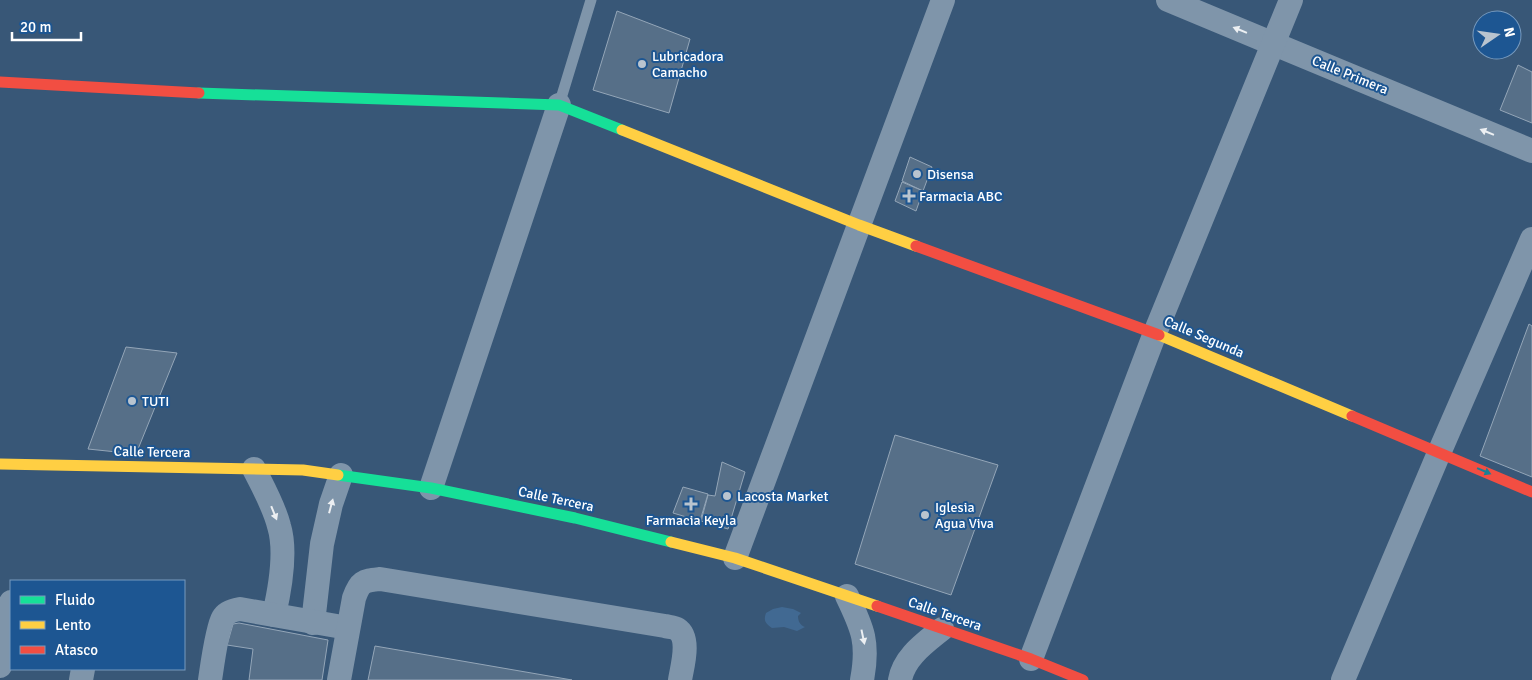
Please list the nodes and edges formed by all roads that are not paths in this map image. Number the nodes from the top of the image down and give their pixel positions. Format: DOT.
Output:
graph roads {
  1 [pos="591,0"];
  2 [pos="943,0"];
  3 [pos="1168,0"];
  4 [pos="1292,0"];
  5 [pos="1274,44"];
  6 [pos="0,82"];
  7 [pos="559,105"];
  8 [pos="1532,151"];
  9 [pos="859,225"];
  10 [pos="1532,238"];
  11 [pos="1155,333"];
  12 [pos="1439,453"];
  13 [pos="0,464"];
  14 [pos="254,469"];
  15 [pos="341,475"];
  16 [pos="431,488"];
  17 [pos="1532,492"];
  18 [pos="735,558"];
  19 [pos="282,562"];
  20 [pos="320,568"];
  21 [pos="847,596"];
  22 [pos="10,609"];
  23 [pos="274,615"];
  24 [pos="313,623"];
  25 [pos="348,628"];
  26 [pos="942,629"];
  27 [pos="1031,659"];
  28 [pos="0,666"];
  29 [pos="863,673"];
  30 [pos="901,678"];
  31 [pos="210,680"];
  32 [pos="339,680"];
  33 [pos="680,680"];
  34 [pos="1083,680"];
  35 [pos="1343,680"];
  1 -- 7 [label="lane"];
  2 -- 9 [label="street"];
  5 -- 3 [label="street, Calle Primera, one-way"];
  4 -- 5 [label="street"];
  8 -- 5 [label="street, Calle Primera, one-way"];
  5 -- 11 [label="street"];
  6 -- 7 [label="street"];
  7 -- 9 [label="street, Calle Segunda"];
  7 -- 16 [label="street"];
  9 -- 11 [label="street, Calle Segunda"];
  9 -- 18 [label="street"];
  10 -- 12 [label="street"];
  11 -- 12 [label="street, Calle Segunda"];
  11 -- 27 [label="street"];
  12 -- 17 [label="street, Calle Segunda, one-way"];
  12 -- 35 [label="street"];
  13 -- 14 [label="street, Calle Tercera"];
  14 -- 15 [label="street, Calle Tercera"];
  14 -- 19 [label="street, one-way"];
  15 -- 16 [label="street, Calle Tercera"];
  20 -- 15 [label="street, one-way"];
  16 -- 18 [label="street, Calle Tercera"];
  18 -- 21 [label="street, Calle Tercera"];
  19 -- 20 [label="street"];
  19 -- 23 [label="street"];
  20 -- 24 [label="street"];
  21 -- 26 [label="street, Calle Tercera"];
  21 -- 29 [label="street, one-way"];
  22 -- 28 [label="street"];
  23 -- 24 [label="street"];
  23 -- 31 [label="street"];
  24 -- 25 [label="street"];
  25 -- 32 [label="street"];
  25 -- 33 [label="street"];
  26 -- 27 [label="street, Calle Tercera"];
  26 -- 30 [label="street"];
  27 -- 34 [label="street, Calle Tercera"];
  29 -- 30 [label="street"];
}
